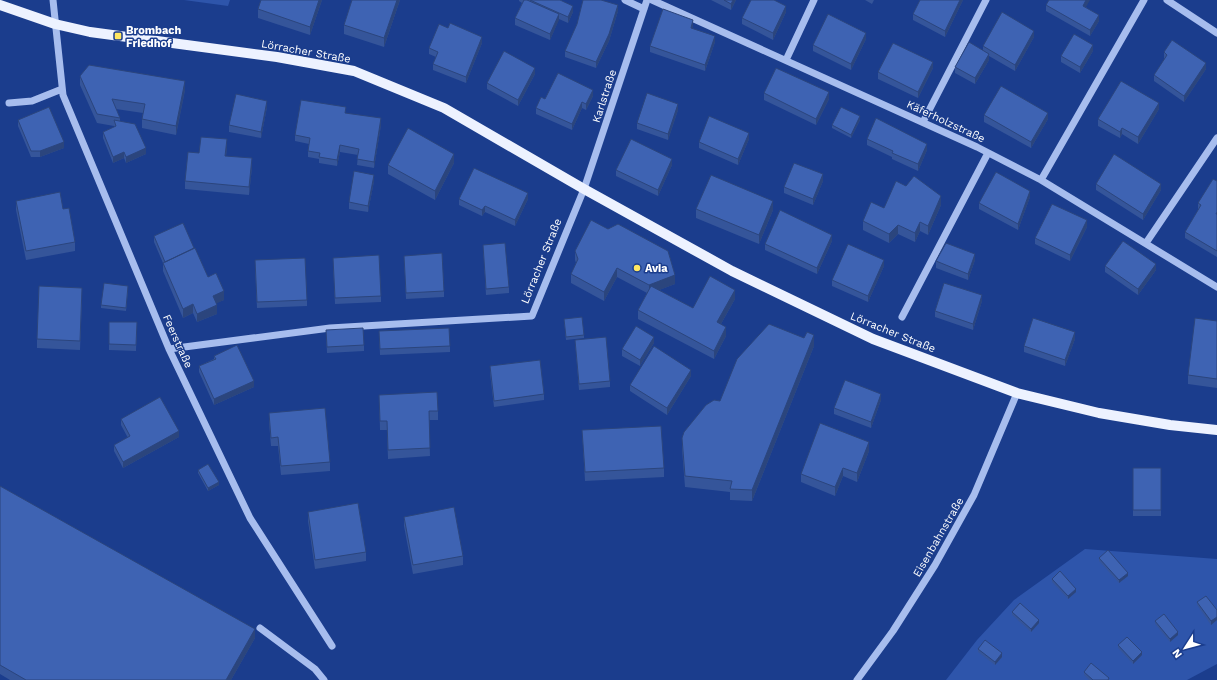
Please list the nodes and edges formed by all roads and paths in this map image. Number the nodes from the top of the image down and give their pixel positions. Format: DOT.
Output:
graph roads {
  1 [pos="53,0"];
  2 [pos="625,0"];
  3 [pos="647,0"];
  4 [pos="652,0"];
  5 [pos="814,0"];
  6 [pos="986,0"];
  7 [pos="1144,0"];
  8 [pos="1167,0"];
  9 [pos="0,5"];
  10 [pos="644,9"];
  11 [pos="55,24"];
  12 [pos="1217,33"];
  13 [pos="786,60"];
  14 [pos="62,89"];
  15 [pos="9,102"];
  16 [pos="923,122"];
  17 [pos="1217,138"];
  18 [pos="988,153"];
  19 [pos="1041,180"];
  20 [pos="584,189"];
  21 [pos="1146,242"];
  22 [pos="1217,287"];
  23 [pos="902,316"];
  24 [pos="169,349"];
  25 [pos="1017,393"];
  26 [pos="1217,430"];
  27 [pos="260,628"];
  28 [pos="332,646"];
  29 [pos="324,680"];
  30 [pos="857,680"];
  1 -- 11 [label="street, Feerstraße"];
  2 -- 10 [label="street"];
  3 -- 10 [label="street, Karlstraße"];
  4 -- 13 [label="street, Käferholzstraße"];
  5 -- 13 [label="street"];
  6 -- 16 [label="street"];
  7 -- 19 [label="street"];
  8 -- 12 [label="street"];
  9 -- 11 [label="main road, Lörracher Straße"];
  10 -- 20 [label="street, Karlstraße"];
  11 -- 14 [label="street, Feerstraße"];
  11 -- 20 [label="main road, Lörracher Straße"];
  13 -- 16 [label="street, Käferholzstraße"];
  14 -- 15 [label="street"];
  14 -- 24 [label="street, Feerstraße"];
  16 -- 18 [label="street, Käferholzstraße"];
  17 -- 21 [label="street"];
  18 -- 19 [label="street, Käferholzstraße"];
  18 -- 23 [label="street"];
  19 -- 21 [label="street, Käferholzstraße"];
  20 -- 24 [label="street, Lörracher Straße"];
  20 -- 25 [label="main road, Lörracher Straße"];
  21 -- 22 [label="street, Käferholzstraße"];
  24 -- 28 [label="street, Feerstraße"];
  25 -- 26 [label="main road, Lörracher Straße"];
  25 -- 30 [label="street, Eisenbahnstraße"];
  27 -- 29 [label="street"];
}
